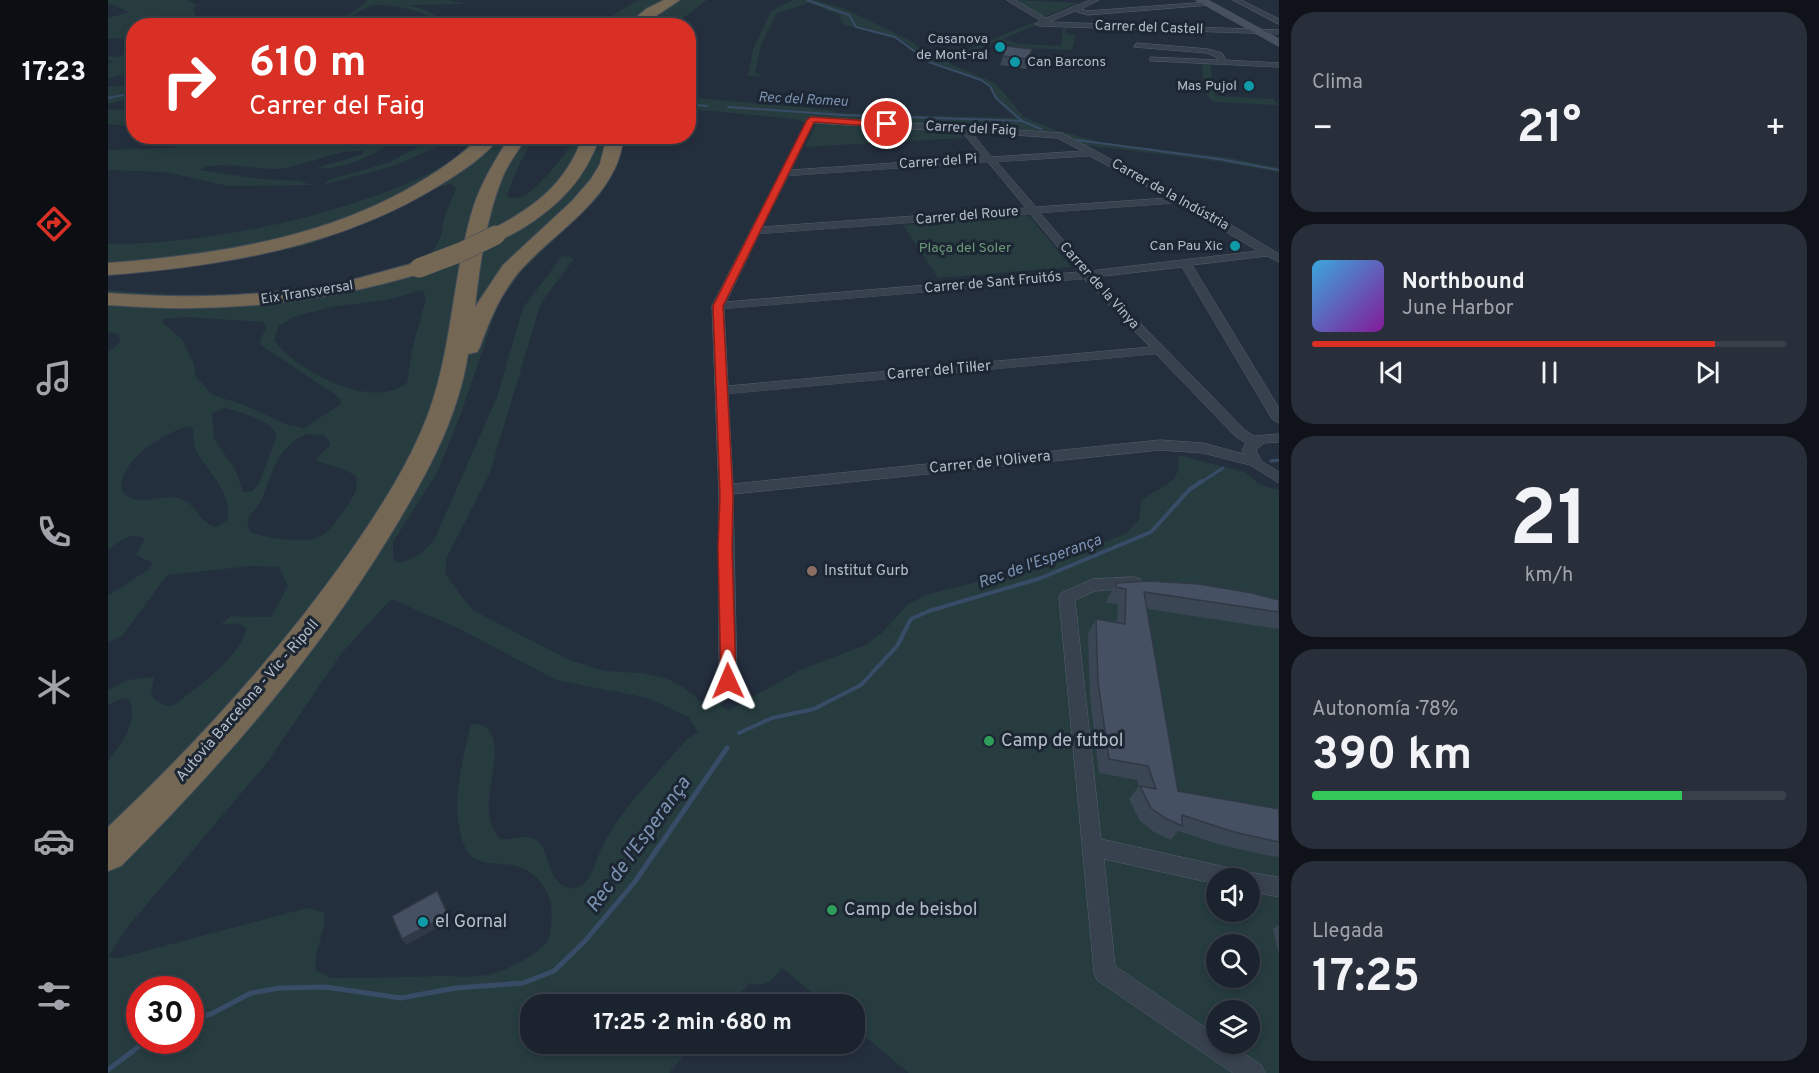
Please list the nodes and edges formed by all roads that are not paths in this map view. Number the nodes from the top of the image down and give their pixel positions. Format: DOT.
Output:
graph roads {
  1 [pos="1010,0"];
  2 [pos="1096,0"];
  3 [pos="1189,0"];
  4 [pos="1236,0"];
  5 [pos="1202,3"];
  6 [pos="669,6"];
  7 [pos="1074,9"];
  8 [pos="1087,13"];
  9 [pos="639,18"];
  10 [pos="647,18"];
  11 [pos="653,18"];
  12 [pos="1042,22"];
  13 [pos="1279,22"];
  14 [pos="1087,26"];
  15 [pos="1259,32"];
  16 [pos="1279,32"];
  17 [pos="1279,43"];
  18 [pos="1137,45"];
  19 [pos="1153,59"];
  20 [pos="1224,62"];
  21 [pos="1279,65"];
  22 [pos="957,120"];
  23 [pos="963,129"];
  24 [pos="1059,135"];
  25 [pos="485,144"];
  26 [pos="501,144"];
  27 [pos="514,144"];
  28 [pos="589,144"];
  29 [pos="614,144"];
  30 [pos="1091,152"];
  31 [pos="989,159"];
  32 [pos="785,173"];
  33 [pos="1179,200"];
  34 [pos="1033,211"];
  35 [pos="755,231"];
  36 [pos="1267,253"];
  37 [pos="1279,259"];
  38 [pos="1185,263"];
  39 [pos="108,269"];
  40 [pos="1087,275"];
  41 [pos="108,299"];
  42 [pos="718,306"];
  43 [pos="1158,350"];
  44 [pos="452,380"];
  45 [pos="720,391"];
  46 [pos="1279,419"];
  47 [pos="1279,438"];
  48 [pos="1253,442"];
  49 [pos="1253,461"];
  50 [pos="1279,478"];
  51 [pos="726,490"];
  52 [pos="1156,584"];
  53 [pos="728,681"];
  54 [pos="108,833"];
  55 [pos="1092,847"];
  56 [pos="108,853"];
  57 [pos="1206,872"];
  58 [pos="1260,883"];
  59 [pos="1279,887"];
  60 [pos="1253,1073"];
  1 -- 12 [label="street"];
  2 -- 7 [label="street"];
  3 -- 5 [label="street"];
  4 -- 13 [label="street"];
  5 -- 8 [label="street"];
  5 -- 15 [label="street"];
  6 -- 9 [label="highway"];
  6 -- 10 [label="highway"];
  6 -- 11 [label="highway"];
  7 -- 8 [label="street"];
  7 -- 12 [label="street"];
  8 -- 14 [label="street"];
  12 -- 14 [label="street, Carrer del Castell"];
  14 -- 15 [label="street, Carrer del Castell"];
  15 -- 16 [label="street, Carrer del Castell"];
  15 -- 17 [label="street"];
  18 -- 20 [label="street"];
  19 -- 20 [label="street"];
  20 -- 21 [label="street"];
  22 -- 23 [label="street, Carrer de la Vinya"];
  23 -- 24 [label="street, Carrer del Faig"];
  23 -- 31 [label="street, Carrer de la Vinya"];
  23 -- 32 [label="street, Carrer del Faig"];
  24 -- 30 [label="street, Carrer de la Indústria"];
  25 -- 39 [label="highway"];
  26 -- 54 [label="highway, Autovia Barcelona - Vic - Ripoll"];
  27 -- 44 [label="highway, Autovia Barcelona - Vic - Ripoll"];
  28 -- 41 [label="highway, Eix Transversal, bridge"];
  29 -- 44 [label="highway"];
  30 -- 31 [label="street, Carrer del Pi"];
  30 -- 33 [label="street, Carrer de la Indústria"];
  31 -- 32 [label="street, Carrer del Pi"];
  31 -- 34 [label="street, Carrer de la Vinya"];
  32 -- 35 [label="street"];
  33 -- 34 [label="street, Carrer del Roure"];
  33 -- 36 [label="street, Carrer de la Indústria"];
  34 -- 35 [label="street, Carrer del Roure"];
  34 -- 40 [label="street, Carrer de la Vinya"];
  35 -- 42 [label="street"];
  36 -- 37 [label="street, Carrer de la Indústria"];
  36 -- 38 [label="street, Carrer de Sant Fruitós"];
  38 -- 40 [label="street, Carrer de Sant Fruitós"];
  38 -- 46 [label="street"];
  40 -- 42 [label="street, Carrer de Sant Fruitós"];
  40 -- 43 [label="street, Carrer de la Vinya"];
  42 -- 45 [label="street"];
  43 -- 45 [label="street, Carrer del Til·ler"];
  43 -- 48 [label="street, Carrer de la Vinya"];
  44 -- 56 [label="highway, Autovia Barcelona - Vic - Ripoll"];
  45 -- 51 [label="street"];
  47 -- 48 [label="street"];
  48 -- 49 [label="street"];
  49 -- 50 [label="street, Carrer de l'Olivera"];
  49 -- 51 [label="street, Carrer de l'Olivera"];
  51 -- 53 [label="street"];
  52 -- 55 [label="street"];
  55 -- 57 [label="street"];
  55 -- 60 [label="street"];
  58 -- 59 [label="street"];
}
